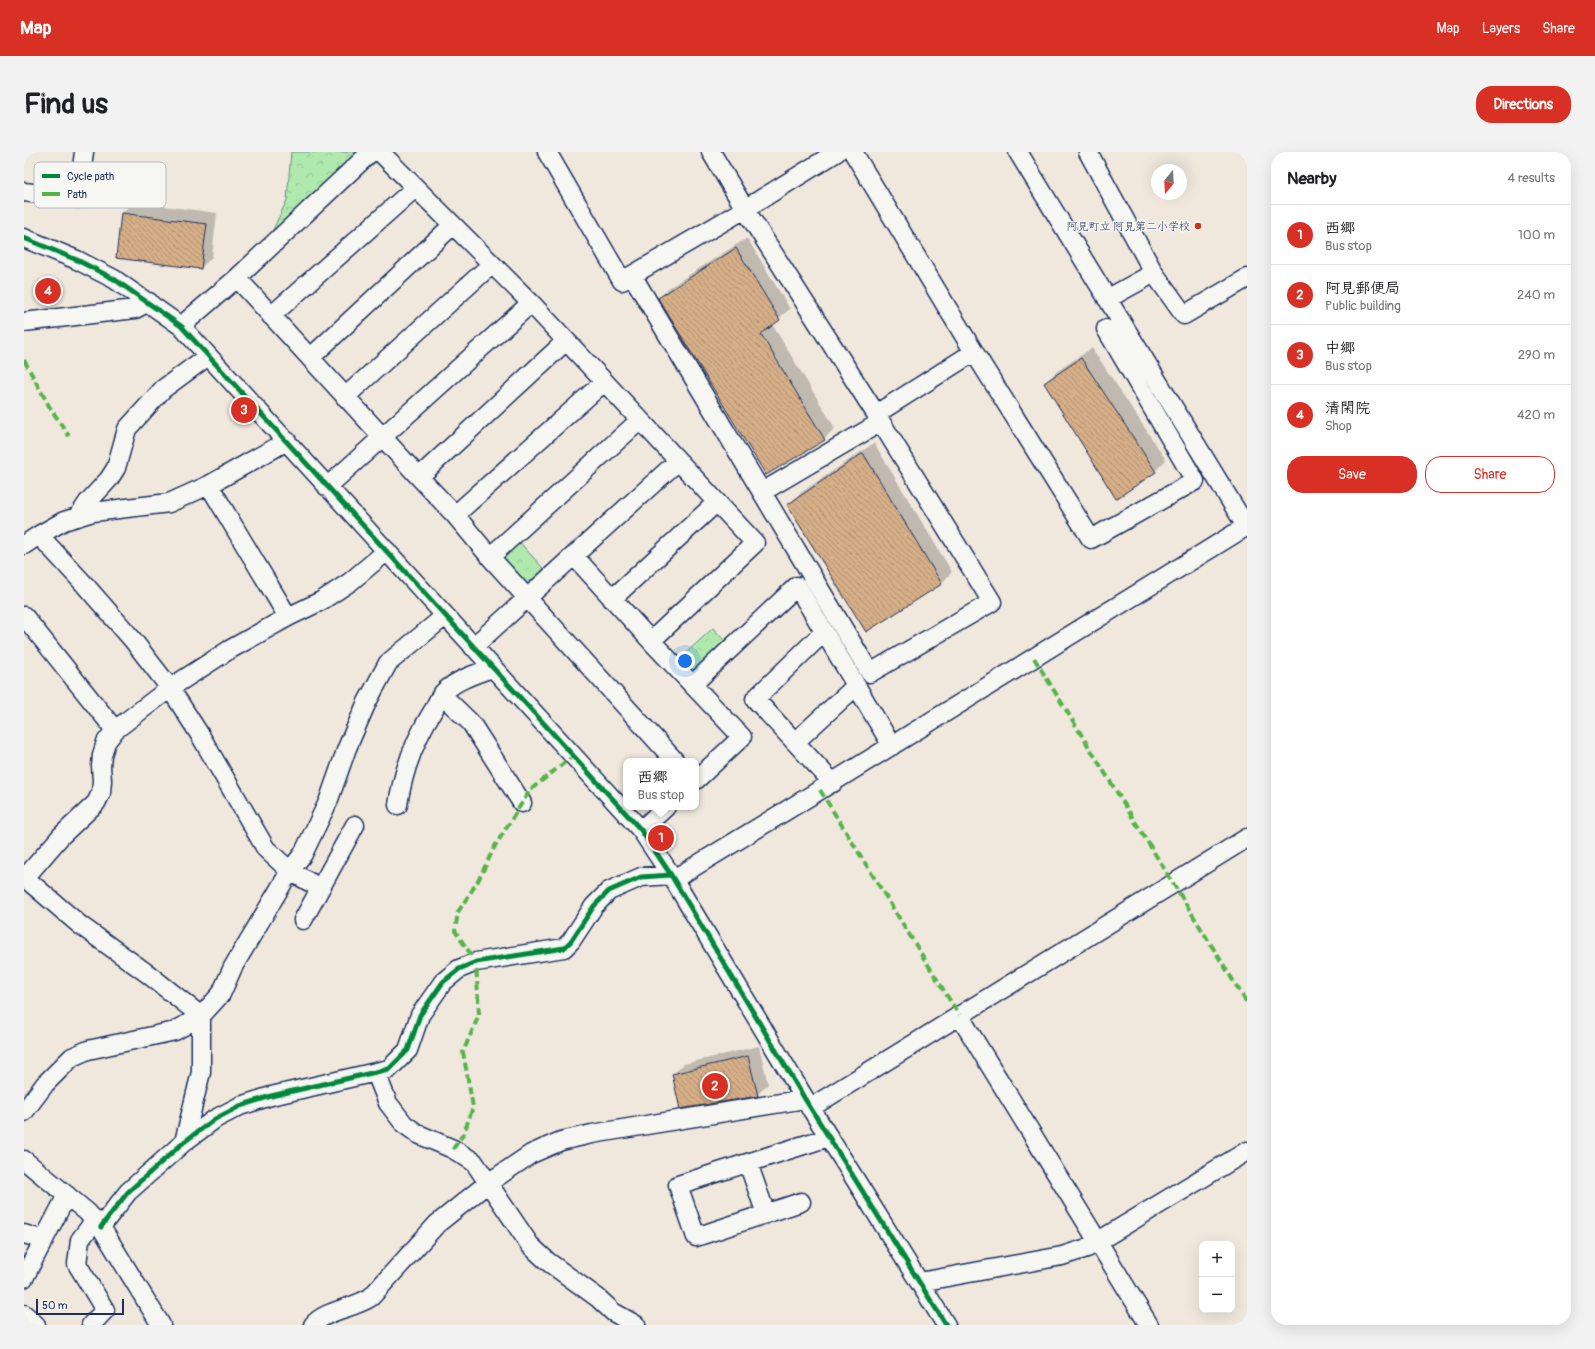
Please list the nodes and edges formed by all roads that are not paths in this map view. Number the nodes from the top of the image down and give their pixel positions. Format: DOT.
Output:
graph roads {
  1 [pos="84,152"];
  2 [pos="371,152"];
  3 [pos="380,152"];
  4 [pos="547,152"];
  5 [pos="711,152"];
  6 [pos="837,152"];
  7 [pos="853,152"];
  8 [pos="1018,152"];
  9 [pos="1088,152"];
  10 [pos="83,162"];
  11 [pos="415,188"];
  12 [pos="24,192"];
  13 [pos="34,193"];
  14 [pos="745,209"];
  15 [pos="453,225"];
  16 [pos="24,238"];
  17 [pos="492,264"];
  18 [pos="1154,273"];
  19 [pos="632,275"];
  20 [pos="237,278"];
  21 [pos="1247,278"];
  22 [pos="1107,299"];
  23 [pos="148,302"];
  24 [pos="531,303"];
  25 [pos="272,316"];
  26 [pos="24,322"];
  27 [pos="181,326"];
  28 [pos="1106,329"];
  29 [pos="566,340"];
  30 [pos="974,352"];
  31 [pos="208,356"];
  32 [pos="310,358"];
  33 [pos="604,382"];
  34 [pos="345,397"];
  35 [pos="878,418"];
  36 [pos="640,420"];
  37 [pos="382,438"];
  38 [pos="287,441"];
  39 [pos="678,461"];
  40 [pos="418,478"];
  41 [pos="209,485"];
  42 [pos="327,487"];
  43 [pos="762,492"];
  44 [pos="717,502"];
  45 [pos="455,515"];
  46 [pos="78,517"];
  47 [pos="1247,527"];
  48 [pos="39,535"];
  49 [pos="24,545"];
  50 [pos="387,551"];
  51 [pos="574,556"];
  52 [pos="490,557"];
  53 [pos="528,598"];
  54 [pos="612,599"];
  55 [pos="24,616"];
  56 [pos="445,616"];
  57 [pos="288,617"];
  58 [pos="824,632"];
  59 [pos="650,641"];
  60 [pos="473,647"];
  61 [pos="492,668"];
  62 [pos="692,684"];
  63 [pos="856,686"];
  64 [pos="170,688"];
  65 [pos="442,695"];
  66 [pos="115,730"];
  67 [pos="795,742"];
  68 [pos="892,746"];
  69 [pos="672,758"];
  70 [pos="699,777"];
  71 [pos="833,782"];
  72 [pos="522,803"];
  73 [pos="398,805"];
  74 [pos="663,810"];
  75 [pos="355,825"];
  76 [pos="641,830"];
  77 [pos="1247,838"];
  78 [pos="290,871"];
  79 [pos="673,877"];
  80 [pos="24,878"];
  81 [pos="320,888"];
  82 [pos="303,920"];
  83 [pos="201,1016"];
  84 [pos="959,1016"];
  85 [pos="376,1073"];
  86 [pos="807,1103"];
  87 [pos="24,1112"];
  88 [pos="829,1137"];
  89 [pos="184,1142"];
  90 [pos="1247,1151"];
  91 [pos="24,1160"];
  92 [pos="748,1163"];
  93 [pos="488,1183"];
  94 [pos="67,1195"];
  95 [pos="800,1202"];
  96 [pos="766,1214"];
  97 [pos="98,1223"];
  98 [pos="24,1234"];
  99 [pos="44,1240"];
  100 [pos="1098,1242"];
  101 [pos="24,1278"];
  102 [pos="920,1282"];
  103 [pos="24,1314"];
  104 [pos="36,1325"];
  105 [pos="91,1325"];
  106 [pos="161,1325"];
  107 [pos="312,1325"];
  108 [pos="636,1325"];
  109 [pos="946,1325"];
  110 [pos="1149,1325"];
  1 -- 10 [label="street"];
  2 -- 20 [label="street"];
  3 -- 11 [label="street"];
  4 -- 19 [label="street"];
  5 -- 14 [label="street"];
  6 -- 14 [label="street"];
  7 -- 30 [label="street"];
  8 -- 22 [label="street"];
  9 -- 18 [label="street"];
  11 -- 15 [label="street"];
  11 -- 25 [label="street"];
  12 -- 13 [label="street"];
  14 -- 19 [label="street"];
  14 -- 35 [label="street"];
  15 -- 17 [label="street"];
  15 -- 32 [label="street"];
  16 -- 23 [label="street"];
  17 -- 24 [label="street"];
  17 -- 34 [label="street"];
  18 -- 21 [label="street"];
  18 -- 22 [label="street"];
  19 -- 43 [label="street"];
  20 -- 25 [label="street"];
  20 -- 27 [label="street"];
  22 -- 47 [label="street"];
  23 -- 26 [label="street"];
  23 -- 27 [label="street"];
  24 -- 29 [label="street"];
  24 -- 37 [label="street"];
  25 -- 32 [label="street"];
  27 -- 31 [label="street"];
  28 -- 30 [label="street"];
  29 -- 33 [label="street"];
  29 -- 40 [label="street"];
  30 -- 35 [label="street"];
  31 -- 38 [label="street"];
  31 -- 46 [label="street"];
  32 -- 34 [label="street"];
  33 -- 36 [label="street"];
  33 -- 45 [label="street"];
  34 -- 37 [label="street"];
  35 -- 43 [label="street"];
  35 -- 43 [label="street"];
  36 -- 39 [label="street"];
  36 -- 52 [label="street"];
  37 -- 40 [label="street"];
  37 -- 42 [label="street"];
  38 -- 41 [label="street"];
  38 -- 42 [label="street"];
  39 -- 44 [label="street"];
  39 -- 51 [label="street"];
  40 -- 45 [label="street"];
  41 -- 46 [label="street"];
  41 -- 57 [label="street"];
  42 -- 50 [label="street"];
  44 -- 54 [label="street"];
  44 -- 59 [label="street"];
  45 -- 52 [label="street"];
  46 -- 48 [label="street"];
  47 -- 68 [label="street"];
  48 -- 49 [label="street"];
  48 -- 64 [label="street"];
  50 -- 56 [label="street"];
  50 -- 57 [label="street"];
  51 -- 53 [label="street"];
  51 -- 54 [label="street"];
  52 -- 53 [label="street"];
  53 -- 60 [label="street"];
  53 -- 69 [label="street"];
  54 -- 59 [label="street"];
  55 -- 66 [label="street"];
  56 -- 60 [label="street"];
  56 -- 78 [label="street"];
  57 -- 64 [label="street"];
  58 -- 62 [label="street"];
  58 -- 63 [label="street"];
  58 -- 67 [label="street"];
  59 -- 62 [label="street"];
  60 -- 61 [label="street"];
  61 -- 65 [label="street"];
  61 -- 76 [label="street"];
  62 -- 70 [label="street"];
  63 -- 67 [label="street"];
  63 -- 68 [label="street"];
  64 -- 66 [label="street"];
  64 -- 78 [label="street"];
  65 -- 72 [label="street"];
  65 -- 73 [label="street"];
  66 -- 80 [label="street"];
  67 -- 71 [label="street"];
  68 -- 71 [label="street"];
  71 -- 79 [label="street"];
  74 -- 76 [label="street"];
  75 -- 81 [label="street"];
  76 -- 79 [label="street"];
  77 -- 84 [label="street"];
  78 -- 81 [label="street"];
  78 -- 83 [label="street"];
  79 -- 85 [label="street"];
  79 -- 86 [label="street"];
  80 -- 83 [label="street"];
  81 -- 82 [label="street"];
  83 -- 87 [label="street"];
  83 -- 89 [label="street"];
  84 -- 86 [label="street"];
  84 -- 100 [label="street"];
  85 -- 89 [label="street"];
  85 -- 93 [label="street"];
  86 -- 88 [label="street"];
  86 -- 93 [label="street"];
  88 -- 92 [label="street"];
  88 -- 102 [label="street"];
  89 -- 97 [label="street"];
  90 -- 100 [label="street"];
  91 -- 94 [label="street"];
  92 -- 96 [label="street"];
  92 -- 96 [label="street"];
  93 -- 107 [label="street"];
  93 -- 108 [label="street"];
  94 -- 97 [label="street"];
  94 -- 99 [label="street"];
  95 -- 96 [label="street"];
  97 -- 105 [label="street"];
  97 -- 106 [label="street"];
  98 -- 99 [label="street"];
  99 -- 101 [label="street"];
  100 -- 102 [label="street"];
  100 -- 110 [label="street"];
  102 -- 109 [label="street"];
  103 -- 104 [label="street"];
}
